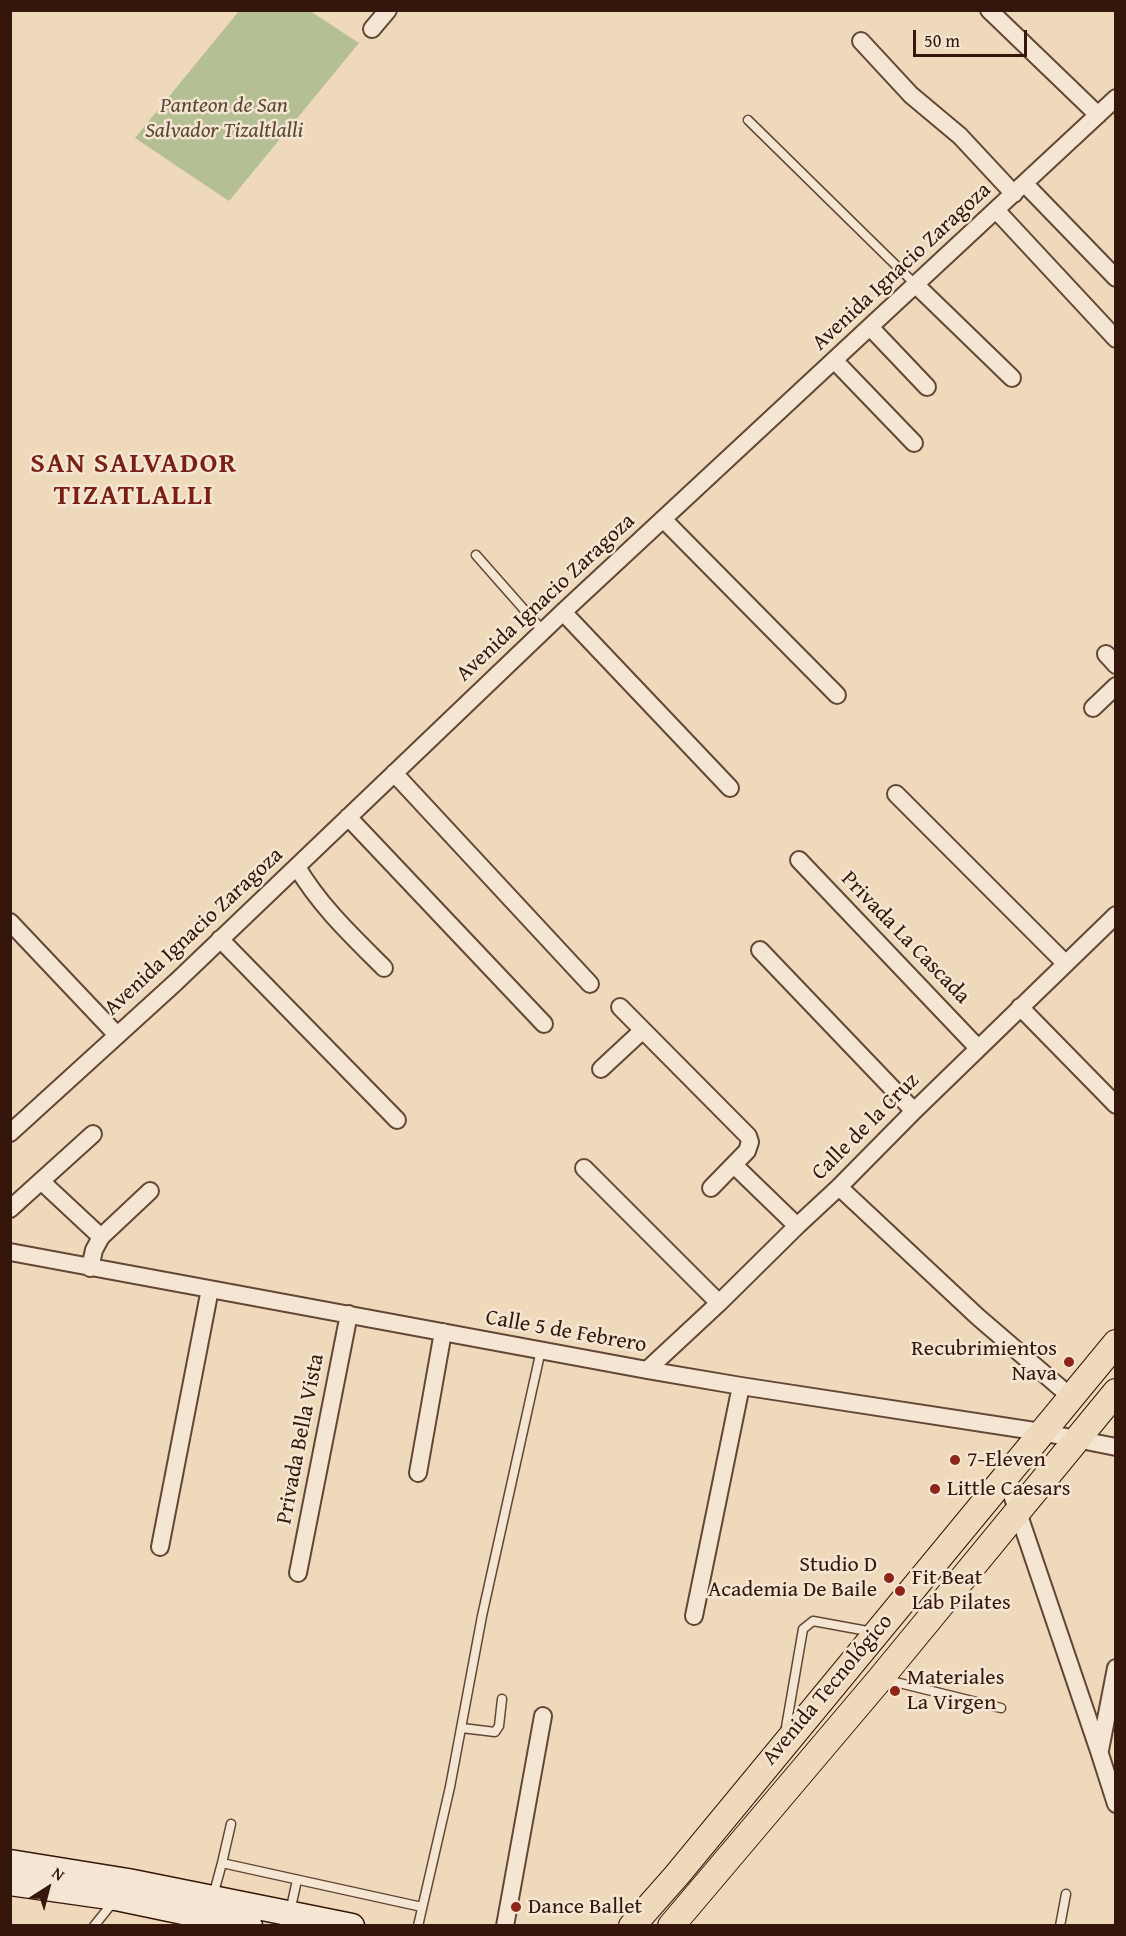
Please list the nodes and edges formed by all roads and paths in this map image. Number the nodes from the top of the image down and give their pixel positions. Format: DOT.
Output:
graph roads {
  1 [pos="388,10"];
  2 [pos="989,10"];
  3 [pos="372,29"];
  4 [pos="861,41"];
  5 [pos="1116,98"];
  6 [pos="1098,115"];
  7 [pos="748,120"];
  8 [pos="1019,189"];
  9 [pos="996,210"];
  10 [pos="1116,278"];
  11 [pos="916,285"];
  12 [pos="870,327"];
  13 [pos="1116,339"];
  14 [pos="834,360"];
  15 [pos="1012,378"];
  16 [pos="927,387"];
  17 [pos="914,443"];
  18 [pos="663,519"];
  19 [pos="476,555"];
  20 [pos="563,612"];
  21 [pos="543,631"];
  22 [pos="1116,686"];
  23 [pos="837,695"];
  24 [pos="1093,708"];
  25 [pos="393,774"];
  26 [pos="730,788"];
  27 [pos="896,794"];
  28 [pos="348,817"];
  29 [pos="799,860"];
  30 [pos="297,867"];
  31 [pos="1116,915"];
  32 [pos="10,922"];
  33 [pos="220,939"];
  34 [pos="760,950"];
  35 [pos="1065,963"];
  36 [pos="384,968"];
  37 [pos="591,984"];
  38 [pos="620,1006"];
  39 [pos="1020,1007"];
  40 [pos="543,1024"];
  41 [pos="643,1030"];
  42 [pos="117,1035"];
  43 [pos="978,1048"];
  44 [pos="601,1069"];
  45 [pos="1116,1105"];
  46 [pos="914,1111"];
  47 [pos="397,1120"];
  48 [pos="10,1133"];
  49 [pos="93,1134"];
  50 [pos="734,1165"];
  51 [pos="584,1168"];
  52 [pos="41,1181"];
  53 [pos="839,1187"];
  54 [pos="711,1188"];
  55 [pos="150,1191"];
  56 [pos="10,1209"];
  57 [pos="797,1226"];
  58 [pos="101,1237"];
  59 [pos="10,1252"];
  60 [pos="90,1268"];
  61 [pos="210,1289"];
  62 [pos="719,1303"];
  63 [pos="349,1314"];
  64 [pos="443,1332"];
  65 [pos="1116,1343"];
  66 [pos="541,1350"];
  67 [pos="647,1370"];
  68 [pos="741,1386"];
  69 [pos="1116,1392"];
  70 [pos="1071,1397"];
  71 [pos="1041,1432"];
  72 [pos="1077,1440"];
  73 [pos="1116,1447"];
  74 [pos="418,1473"];
  75 [pos="1006,1477"];
  76 [pos="1017,1510"];
  77 [pos="160,1547"];
  78 [pos="298,1573"];
  79 [pos="694,1616"];
  80 [pos="876,1632"];
  81 [pos="1116,1668"];
  82 [pos="880,1678"];
  83 [pos="502,1699"];
  84 [pos="1001,1708"];
  85 [pos="543,1716"];
  86 [pos="462,1728"];
  87 [pos="783,1745"];
  88 [pos="1100,1751"];
  89 [pos="1116,1804"];
  90 [pos="231,1824"];
  91 [pos="10,1862"];
  92 [pos="222,1863"];
  93 [pos="297,1880"];
  94 [pos="10,1883"];
  95 [pos="122,1890"];
  96 [pos="1066,1894"];
  97 [pos="213,1897"];
  98 [pos="422,1907"];
  99 [pos="290,1913"];
  100 [pos="94,1926"];
  101 [pos="250,1926"];
  102 [pos="352,1926"];
  103 [pos="418,1926"];
  104 [pos="505,1926"];
  105 [pos="632,1926"];
  106 [pos="671,1926"];
  107 [pos="1060,1926"];
  1 -- 3 [label="street"];
  2 -- 6 [label="street"];
  4 -- 8 [label="street"];
  5 -- 6 [label="street, Avenida Ignacio Zaragoza"];
  6 -- 8 [label="street, Avenida Ignacio Zaragoza"];
  7 -- 11 [label="lane"];
  8 -- 9 [label="street, Avenida Ignacio Zaragoza"];
  8 -- 10 [label="street"];
  9 -- 11 [label="street, Avenida Ignacio Zaragoza"];
  9 -- 13 [label="street"];
  11 -- 12 [label="street, Avenida Ignacio Zaragoza"];
  11 -- 15 [label="street"];
  12 -- 14 [label="street, Avenida Ignacio Zaragoza"];
  12 -- 16 [label="street"];
  14 -- 17 [label="street"];
  14 -- 18 [label="street, Avenida Ignacio Zaragoza"];
  18 -- 20 [label="street, Avenida Ignacio Zaragoza"];
  18 -- 23 [label="street"];
  19 -- 21 [label="lane"];
  20 -- 21 [label="street, Avenida Ignacio Zaragoza"];
  20 -- 26 [label="street"];
  21 -- 25 [label="street, Avenida Ignacio Zaragoza"];
  22 -- 24 [label="street"];
  25 -- 28 [label="street, Avenida Ignacio Zaragoza"];
  25 -- 37 [label="street"];
  27 -- 35 [label="street"];
  28 -- 30 [label="street, Avenida Ignacio Zaragoza"];
  28 -- 40 [label="street"];
  29 -- 43 [label="street, Privada La Cascada"];
  30 -- 33 [label="street, Avenida Ignacio Zaragoza"];
  30 -- 36 [label="street"];
  31 -- 35 [label="street, Calle de la Cruz"];
  32 -- 42 [label="street"];
  33 -- 42 [label="street, Avenida Ignacio Zaragoza"];
  33 -- 47 [label="street"];
  34 -- 46 [label="street"];
  35 -- 39 [label="street, Calle de la Cruz"];
  38 -- 41 [label="street"];
  39 -- 43 [label="street, Calle de la Cruz"];
  39 -- 45 [label="street"];
  41 -- 44 [label="street"];
  41 -- 50 [label="street"];
  42 -- 48 [label="street, Avenida Ignacio Zaragoza"];
  43 -- 46 [label="street, Calle de la Cruz"];
  46 -- 53 [label="street, Calle de la Cruz"];
  49 -- 52 [label="street"];
  50 -- 54 [label="street"];
  50 -- 57 [label="street"];
  51 -- 62 [label="street"];
  52 -- 56 [label="street"];
  52 -- 58 [label="street"];
  53 -- 57 [label="street, Calle de la Cruz"];
  53 -- 70 [label="street"];
  55 -- 58 [label="street"];
  57 -- 62 [label="street, Calle de la Cruz"];
  58 -- 60 [label="street"];
  59 -- 60 [label="street, Calle 5 de Febrero"];
  60 -- 61 [label="street, Calle 5 de Febrero"];
  61 -- 63 [label="street, Calle 5 de Febrero"];
  61 -- 77 [label="street"];
  62 -- 67 [label="street, Calle de la Cruz"];
  63 -- 64 [label="street, Calle 5 de Febrero"];
  63 -- 78 [label="street, Privada Bella Vista"];
  64 -- 66 [label="street, Calle 5 de Febrero"];
  64 -- 74 [label="street"];
  65 -- 70 [label="main road, Avenida Tecnológico"];
  66 -- 67 [label="street, Calle 5 de Febrero"];
  66 -- 86 [label="lane"];
  67 -- 68 [label="street, Calle 5 de Febrero"];
  68 -- 71 [label="street, Calle 5 de Febrero"];
  68 -- 79 [label="street"];
  69 -- 72 [label="main road, Avenida Tecnológico"];
  70 -- 71 [label="main road, Avenida Tecnológico"];
  71 -- 72 [label="street, Calle 5 de Febrero"];
  71 -- 75 [label="main road, Avenida Tecnológico"];
  72 -- 73 [label="street, Calle 5 de Febrero"];
  72 -- 76 [label="main road, Avenida Tecnológico"];
  75 -- 76 [label="street"];
  75 -- 80 [label="main road, Avenida Tecnológico"];
  76 -- 82 [label="main road, Avenida Tecnológico"];
  76 -- 88 [label="street"];
  80 -- 87 [label="main road, Avenida Tecnológico"];
  80 -- 87 [label="lane"];
  81 -- 88 [label="street"];
  82 -- 84 [label="lane"];
  82 -- 106 [label="main road, Avenida Tecnológico"];
  83 -- 86 [label="lane"];
  85 -- 104 [label="street"];
  86 -- 98 [label="lane"];
  87 -- 105 [label="main road, Avenida Tecnológico"];
  88 -- 89 [label="street"];
  90 -- 92 [label="lane"];
  91 -- 95 [label="main road"];
  92 -- 93 [label="lane"];
  92 -- 97 [label="lane"];
  93 -- 98 [label="lane"];
  93 -- 99 [label="lane"];
  94 -- 95 [label="main road"];
  95 -- 97 [label="main road"];
  95 -- 100 [label="lane"];
  95 -- 101 [label="main road"];
  96 -- 107 [label="lane"];
  97 -- 99 [label="main road"];
  98 -- 103 [label="lane"];
  99 -- 102 [label="main road"];
}
